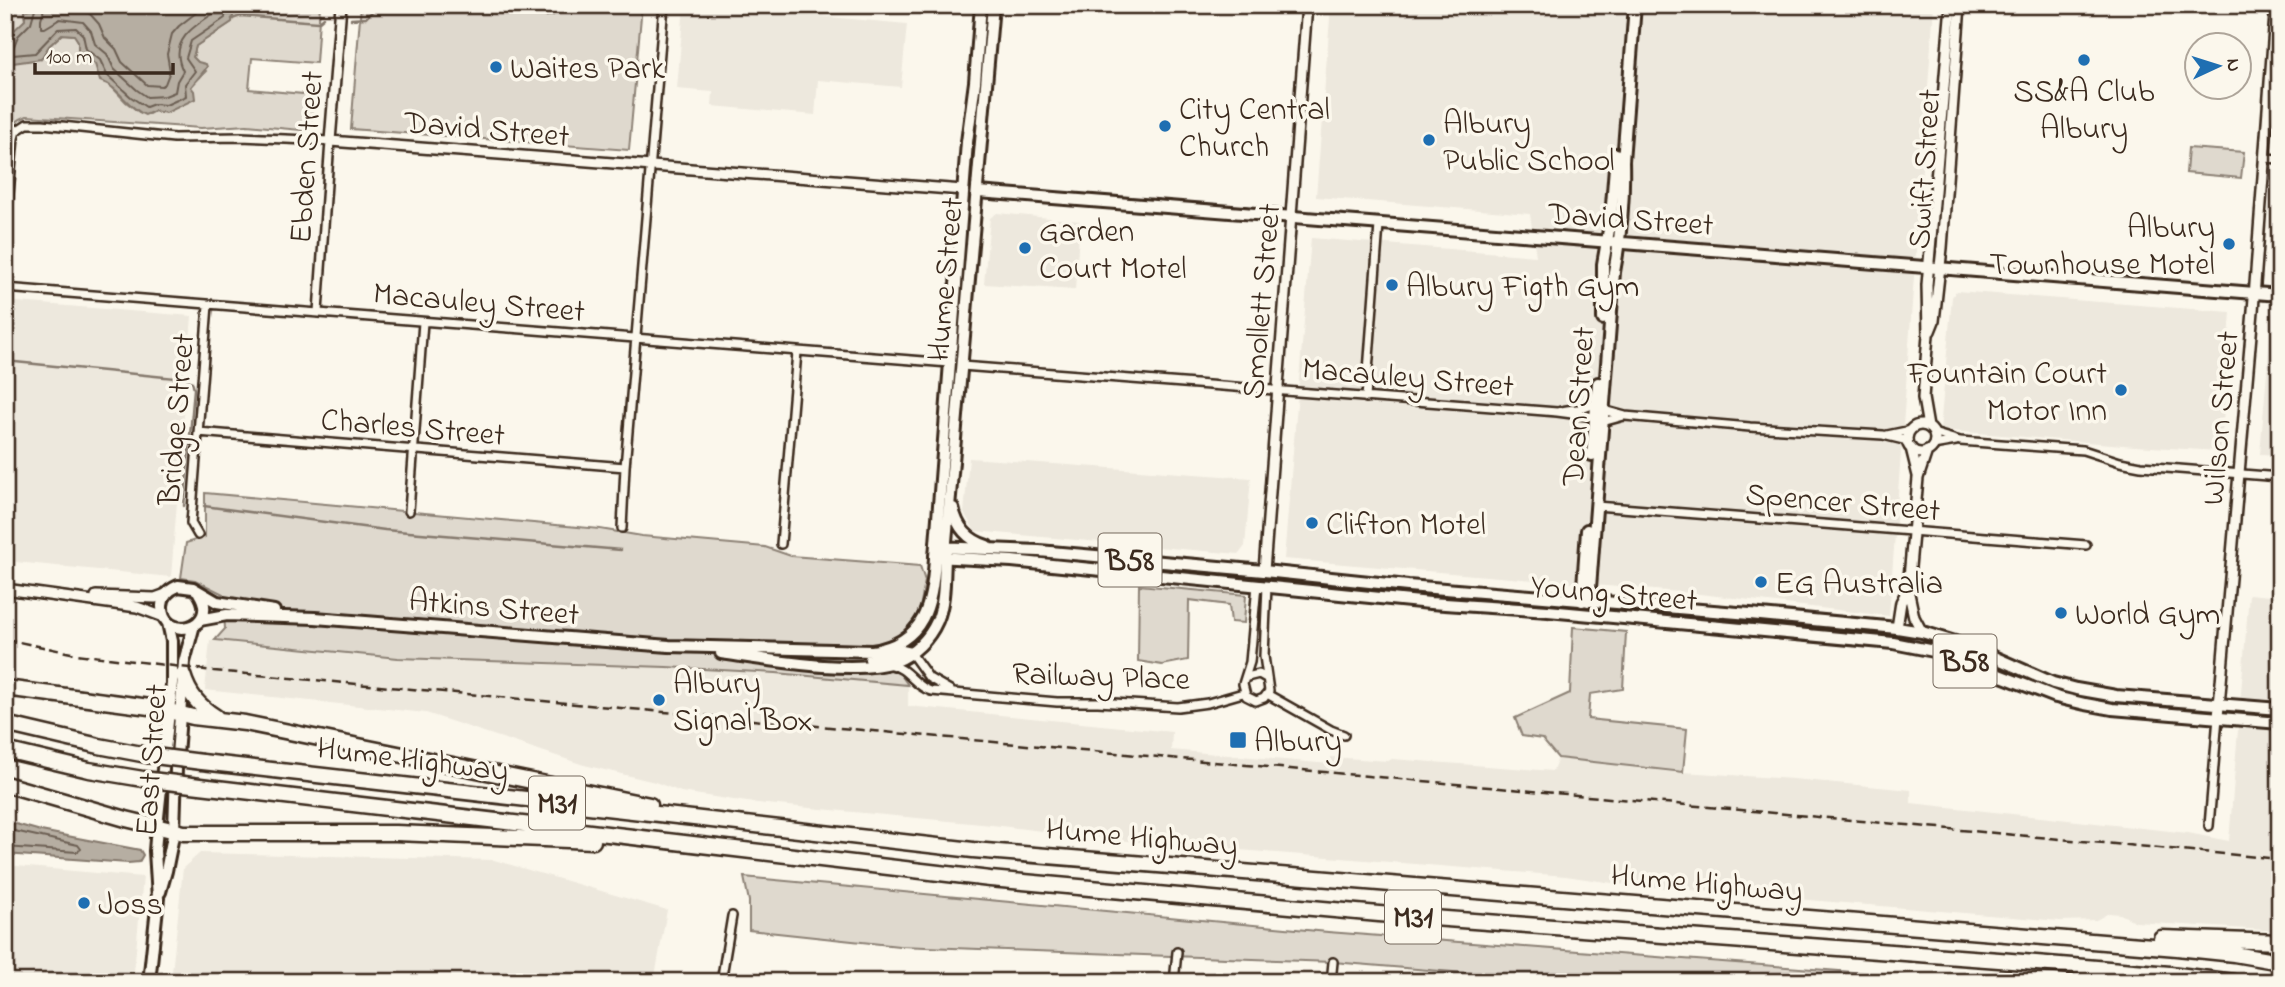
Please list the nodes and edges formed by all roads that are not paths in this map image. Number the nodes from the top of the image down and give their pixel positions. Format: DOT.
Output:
graph roads {
  1 [pos="341,5"];
  2 [pos="664,5"];
  3 [pos="981,5"];
  4 [pos="993,5"];
  5 [pos="1309,5"];
  6 [pos="1628,5"];
  7 [pos="1635,5"];
  8 [pos="1951,5"];
  9 [pos="1960,5"];
  10 [pos="2276,8"];
  11 [pos="330,141"];
  12 [pos="2264,158"];
  13 [pos="2280,159"];
  14 [pos="649,167"];
  15 [pos="1942,174"];
  16 [pos="963,190"];
  17 [pos="978,191"];
  18 [pos="1292,216"];
  19 [pos="1379,225"];
  20 [pos="5,238"];
  21 [pos="1606,242"];
  22 [pos="1619,243"];
  23 [pos="1934,268"];
  24 [pos="5,288"];
  25 [pos="2254,293"];
  26 [pos="2280,295"];
  27 [pos="208,305"];
  28 [pos="318,312"];
  29 [pos="423,322"];
  30 [pos="637,339"];
  31 [pos="797,352"];
  32 [pos="950,363"];
  33 [pos="962,366"];
  34 [pos="1277,391"];
  35 [pos="1366,398"];
  36 [pos="1923,398"];
  37 [pos="1557,412"];
  38 [pos="1599,413"];
  39 [pos="1625,416"];
  40 [pos="1912,428"];
  41 [pos="1931,430"];
  42 [pos="198,432"];
  43 [pos="1883,435"];
  44 [pos="1960,441"];
  45 [pos="1909,444"];
  46 [pos="1930,448"];
  47 [pos="413,451"];
  48 [pos="625,467"];
  49 [pos="2239,473"];
  50 [pos="2280,477"];
  51 [pos="1918,478"];
  52 [pos="951,488"];
  53 [pos="1592,506"];
  54 [pos="409,512"];
  55 [pos="622,528"];
  56 [pos="1913,531"];
  57 [pos="198,535"];
  58 [pos="781,544"];
  59 [pos="2086,545"];
  60 [pos="997,548"];
  61 [pos="940,553"];
  62 [pos="1264,571"];
  63 [pos="1262,586"];
  64 [pos="5,589"];
  65 [pos="1908,589"];
  66 [pos="198,593"];
  67 [pos="49,594"];
  68 [pos="166,594"];
  69 [pos="1586,601"];
  70 [pos="1585,615"];
  71 [pos="315,618"];
  72 [pos="166,620"];
  73 [pos="197,623"];
  74 [pos="1897,628"];
  75 [pos="1922,632"];
  76 [pos="669,646"];
  77 [pos="1910,646"];
  78 [pos="803,649"];
  79 [pos="911,653"];
  80 [pos="873,667"];
  81 [pos="183,675"];
  82 [pos="1247,677"];
  83 [pos="1266,678"];
  84 [pos="5,688"];
  85 [pos="955,692"];
  86 [pos="1243,693"];
  87 [pos="1268,694"];
  88 [pos="2219,703"];
  89 [pos="2280,709"];
  90 [pos="175,712"];
  91 [pos="2218,717"];
  92 [pos="217,718"];
  93 [pos="2280,723"];
  94 [pos="5,724"];
  95 [pos="1344,735"];
  96 [pos="5,750"];
  97 [pos="5,784"];
  98 [pos="2208,826"];
  99 [pos="157,827"];
  100 [pos="174,831"];
  101 [pos="912,842"];
  102 [pos="786,854"];
  103 [pos="158,898"];
  104 [pos="732,916"];
  105 [pos="2002,934"];
  106 [pos="2280,942"];
  107 [pos="1177,952"];
  108 [pos="1333,962"];
  109 [pos="2280,962"];
  110 [pos="2041,964"];
  111 [pos="149,982"];
  112 [pos="721,982"];
  113 [pos="1174,982"];
  114 [pos="1331,982"];
  115 [pos="2144,982"];
  116 [pos="2233,982"];
  1 -- 11 [label="street, Ebden Street"];
  2 -- 14 [label="street"];
  3 -- 16 [label="main road, Hume Street"];
  4 -- 17 [label="main road, Hume Street / B58"];
  5 -- 18 [label="street, Smollett Street"];
  6 -- 21 [label="main road, Dean Street"];
  7 -- 22 [label="main road, Dean Street"];
  8 -- 15 [label="street, Swift Street"];
  9 -- 15 [label="street, Swift Street"];
  10 -- 12 [label="street, Wilson Street"];
  11 -- 14 [label="street, David Street"];
  11 -- 20 [label="street, David Street"];
  11 -- 28 [label="street, Ebden Street"];
  12 -- 13 [label="street"];
  12 -- 25 [label="street, Wilson Street"];
  14 -- 16 [label="street, David Street"];
  14 -- 30 [label="street"];
  15 -- 23 [label="street, Swift Street"];
  16 -- 17 [label="main road, David Street"];
  16 -- 32 [label="main road, Hume Street"];
  17 -- 18 [label="main road, David Street"];
  17 -- 33 [label="main road, Hume Street / B58"];
  18 -- 19 [label="main road, David Street"];
  18 -- 34 [label="street, Smollett Street"];
  19 -- 21 [label="main road, David Street"];
  19 -- 35 [label="street"];
  21 -- 22 [label="main road, David Street"];
  21 -- 38 [label="main road, Dean Street"];
  22 -- 23 [label="main road, David Street"];
  22 -- 38 [label="main road, Dean Street"];
  23 -- 25 [label="main road, David Street"];
  23 -- 36 [label="street, Swift Street"];
  24 -- 27 [label="street, Macauley Street"];
  25 -- 26 [label="main road, David Street"];
  25 -- 49 [label="street, Wilson Street"];
  27 -- 28 [label="street, Macauley Street"];
  27 -- 42 [label="street, Bridge Street"];
  28 -- 29 [label="street, Macauley Street"];
  29 -- 30 [label="street, Macauley Street"];
  29 -- 47 [label="street"];
  30 -- 31 [label="street, Macauley Street"];
  30 -- 48 [label="street"];
  31 -- 32 [label="street, Macauley Street"];
  31 -- 58 [label="street"];
  32 -- 61 [label="main road, Hume Street"];
  33 -- 34 [label="street, Macauley Street"];
  33 -- 52 [label="main road, Hume Street / B58"];
  34 -- 35 [label="street, Macauley Street"];
  34 -- 62 [label="street, Smollett Street"];
  35 -- 37 [label="street, Macauley Street"];
  36 -- 40 [label="street, Swift Street"];
  36 -- 41 [label="street, Swift Street"];
  37 -- 38 [label="street, Macauley Street"];
  37 -- 38 [label="street, Macauley Street"];
  38 -- 39 [label="street, Macauley Street"];
  38 -- 39 [label="street, Macauley Street"];
  38 -- 53 [label="main road, Dean Street"];
  39 -- 43 [label="street, Macauley Street"];
  40 -- 41 [label="street"];
  40 -- 43 [label="street, Macauley Street"];
  40 -- 45 [label="street"];
  41 -- 44 [label="street"];
  41 -- 46 [label="street"];
  42 -- 47 [label="street, Charles Street"];
  42 -- 57 [label="street, Bridge Street"];
  43 -- 45 [label="street, Macauley Street"];
  44 -- 46 [label="street"];
  44 -- 49 [label="street"];
  45 -- 46 [label="street"];
  45 -- 51 [label="street"];
  46 -- 51 [label="street"];
  47 -- 48 [label="street, Charles Street"];
  47 -- 54 [label="street"];
  48 -- 55 [label="street"];
  49 -- 50 [label="street"];
  49 -- 88 [label="street, Wilson Street"];
  51 -- 56 [label="street"];
  52 -- 60 [label="main road, B58"];
  52 -- 61 [label="main road, Hume Street / B58"];
  53 -- 56 [label="street, Spencer Street"];
  53 -- 69 [label="main road, Dean Street"];
  56 -- 59 [label="street, Spencer Street"];
  56 -- 65 [label="street"];
  60 -- 61 [label="main road, Young Street / B58"];
  60 -- 62 [label="main road, Young Street / B58"];
  61 -- 63 [label="main road, Young Street / B58"];
  61 -- 78 [label="main road, Atkins Street"];
  61 -- 79 [label="main road, Atkins Street"];
  62 -- 63 [label="main road"];
  62 -- 69 [label="main road, Young Street / B58"];
  63 -- 70 [label="main road, Young Street / B58"];
  63 -- 82 [label="street"];
  63 -- 83 [label="street"];
  64 -- 67 [label="street"];
  65 -- 74 [label="street"];
  65 -- 75 [label="street"];
  66 -- 68 [label="main road"];
  66 -- 71 [label="main road, Atkins Street"];
  66 -- 73 [label="main road"];
  67 -- 68 [label="street"];
  67 -- 72 [label="street"];
  68 -- 72 [label="main road"];
  69 -- 70 [label="main road, Dean Street"];
  69 -- 74 [label="main road, Young Street / B58"];
  70 -- 77 [label="main road, Young Street / B58"];
  71 -- 73 [label="main road, Atkins Street"];
  71 -- 76 [label="main road, Atkins Street"];
  72 -- 73 [label="main road"];
  72 -- 90 [label="main road, East Street"];
  73 -- 81 [label="main road, East Street"];
  74 -- 75 [label="main road, Young Street / B58"];
  74 -- 77 [label="main road"];
  75 -- 88 [label="main road, Young Street / B58"];
  76 -- 78 [label="main road, Atkins Street"];
  76 -- 80 [label="main road, Atkins Street"];
  77 -- 91 [label="main road, Young Street / B58"];
  78 -- 79 [label="main road"];
  79 -- 80 [label="main road, Atkins Street"];
  79 -- 85 [label="street, Railway Place"];
  80 -- 85 [label="street, Railway Place"];
  81 -- 90 [label="main road, East Street"];
  81 -- 92 [label="highway"];
  82 -- 83 [label="street"];
  82 -- 86 [label="street"];
  83 -- 87 [label="street"];
  84 -- 90 [label="highway"];
  85 -- 86 [label="street, Railway Place"];
  86 -- 87 [label="street"];
  87 -- 95 [label="street"];
  88 -- 89 [label="main road, Young Street / B58"];
  88 -- 91 [label="street, Wilson Street"];
  90 -- 92 [label="highway"];
  90 -- 99 [label="main road, East Street"];
  90 -- 100 [label="main road, East Street"];
  91 -- 93 [label="main road, Young Street / B58"];
  91 -- 98 [label="street, Wilson Street"];
  92 -- 101 [label="highway"];
  94 -- 101 [label="highway, Hume Highway / M31, bridge"];
  96 -- 102 [label="highway, Hume Highway / M31, bridge"];
  97 -- 99 [label="highway"];
  99 -- 100 [label="highway"];
  99 -- 103 [label="main road, East Street"];
  100 -- 102 [label="highway"];
  100 -- 103 [label="main road, East Street"];
  101 -- 105 [label="highway, Hume Highway / M31"];
  102 -- 110 [label="highway, Hume Highway / M31"];
  103 -- 111 [label="main road, East Street"];
  104 -- 112 [label="street"];
  105 -- 106 [label="highway"];
  105 -- 109 [label="highway, Hume Highway / M31"];
  107 -- 113 [label="street"];
  108 -- 114 [label="street"];
  110 -- 115 [label="highway"];
  110 -- 116 [label="highway, Hume Highway / M31"];
}
